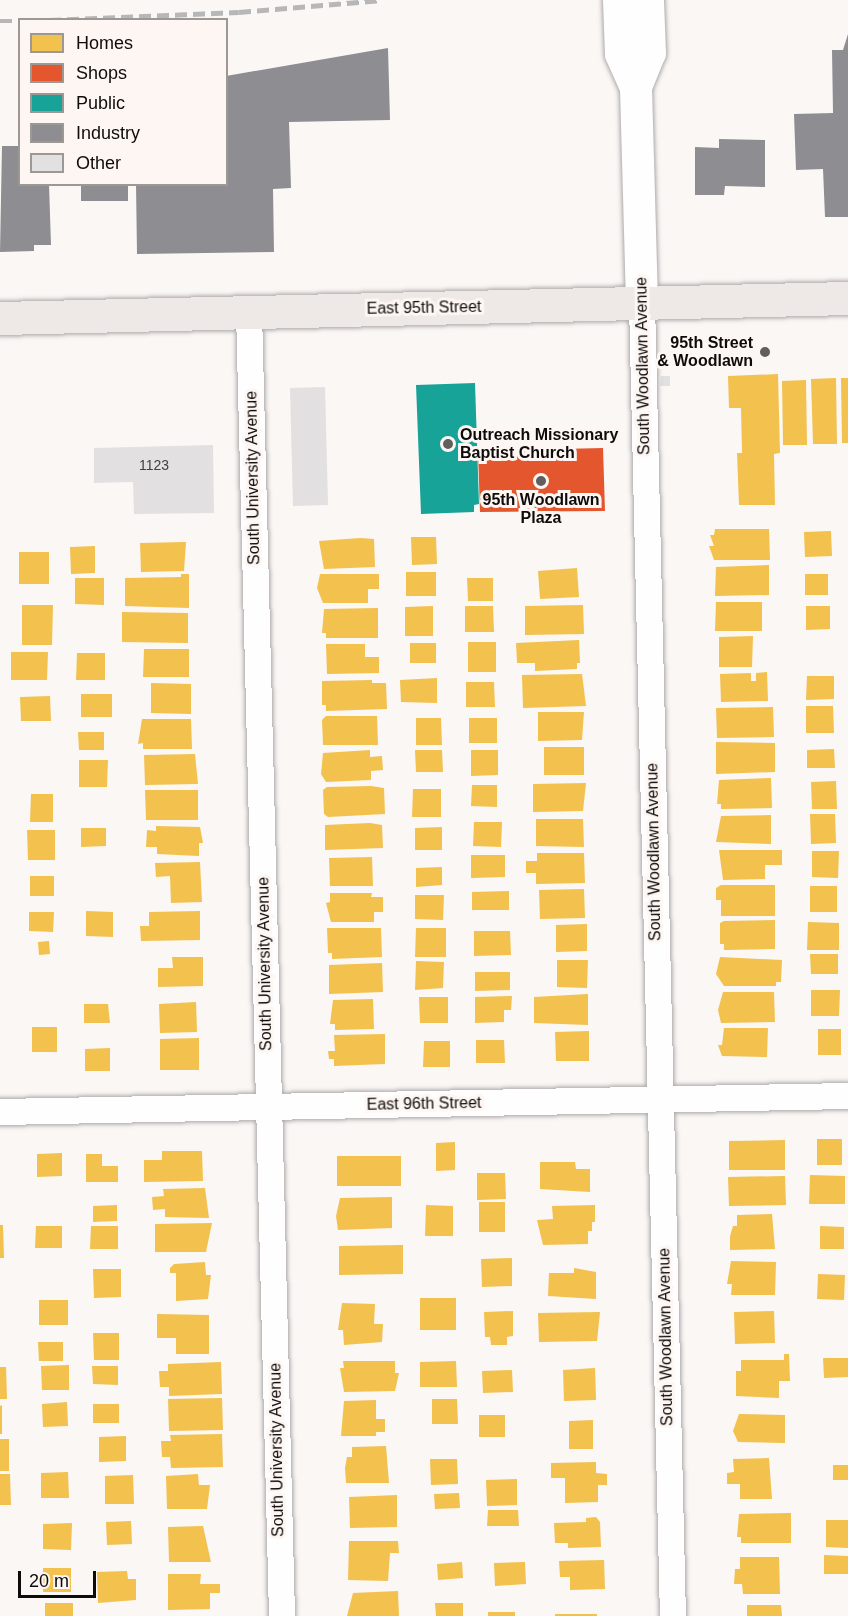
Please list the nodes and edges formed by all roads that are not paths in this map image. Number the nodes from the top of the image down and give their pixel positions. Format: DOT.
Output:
graph roads {
  1 [pos="619,0"];
  2 [pos="648,0"];
  3 [pos="636,87"];
  4 [pos="848,298"];
  5 [pos="642,303"];
  6 [pos="249,312"];
  7 [pos="0,318"];
  8 [pos="848,1096"];
  9 [pos="660,1099"];
  10 [pos="269,1106"];
  11 [pos="0,1112"];
  12 [pos="282,1616"];
  13 [pos="672,1616"];
  1 -- 3 [label="street, South Woodlawn Avenue"];
  2 -- 3 [label="street, South Woodlawn Avenue"];
  3 -- 5 [label="street, South Woodlawn Avenue"];
  4 -- 5 [label="main road, East 95th Street"];
  5 -- 6 [label="main road, East 95th Street"];
  5 -- 9 [label="street, South Woodlawn Avenue"];
  6 -- 7 [label="main road, East 95th Street"];
  6 -- 10 [label="street, South University Avenue"];
  8 -- 9 [label="street, East 96th Street"];
  9 -- 10 [label="street, East 96th Street"];
  9 -- 13 [label="street, South Woodlawn Avenue"];
  10 -- 11 [label="street, East 96th Street"];
  10 -- 12 [label="street, South University Avenue"];
}
